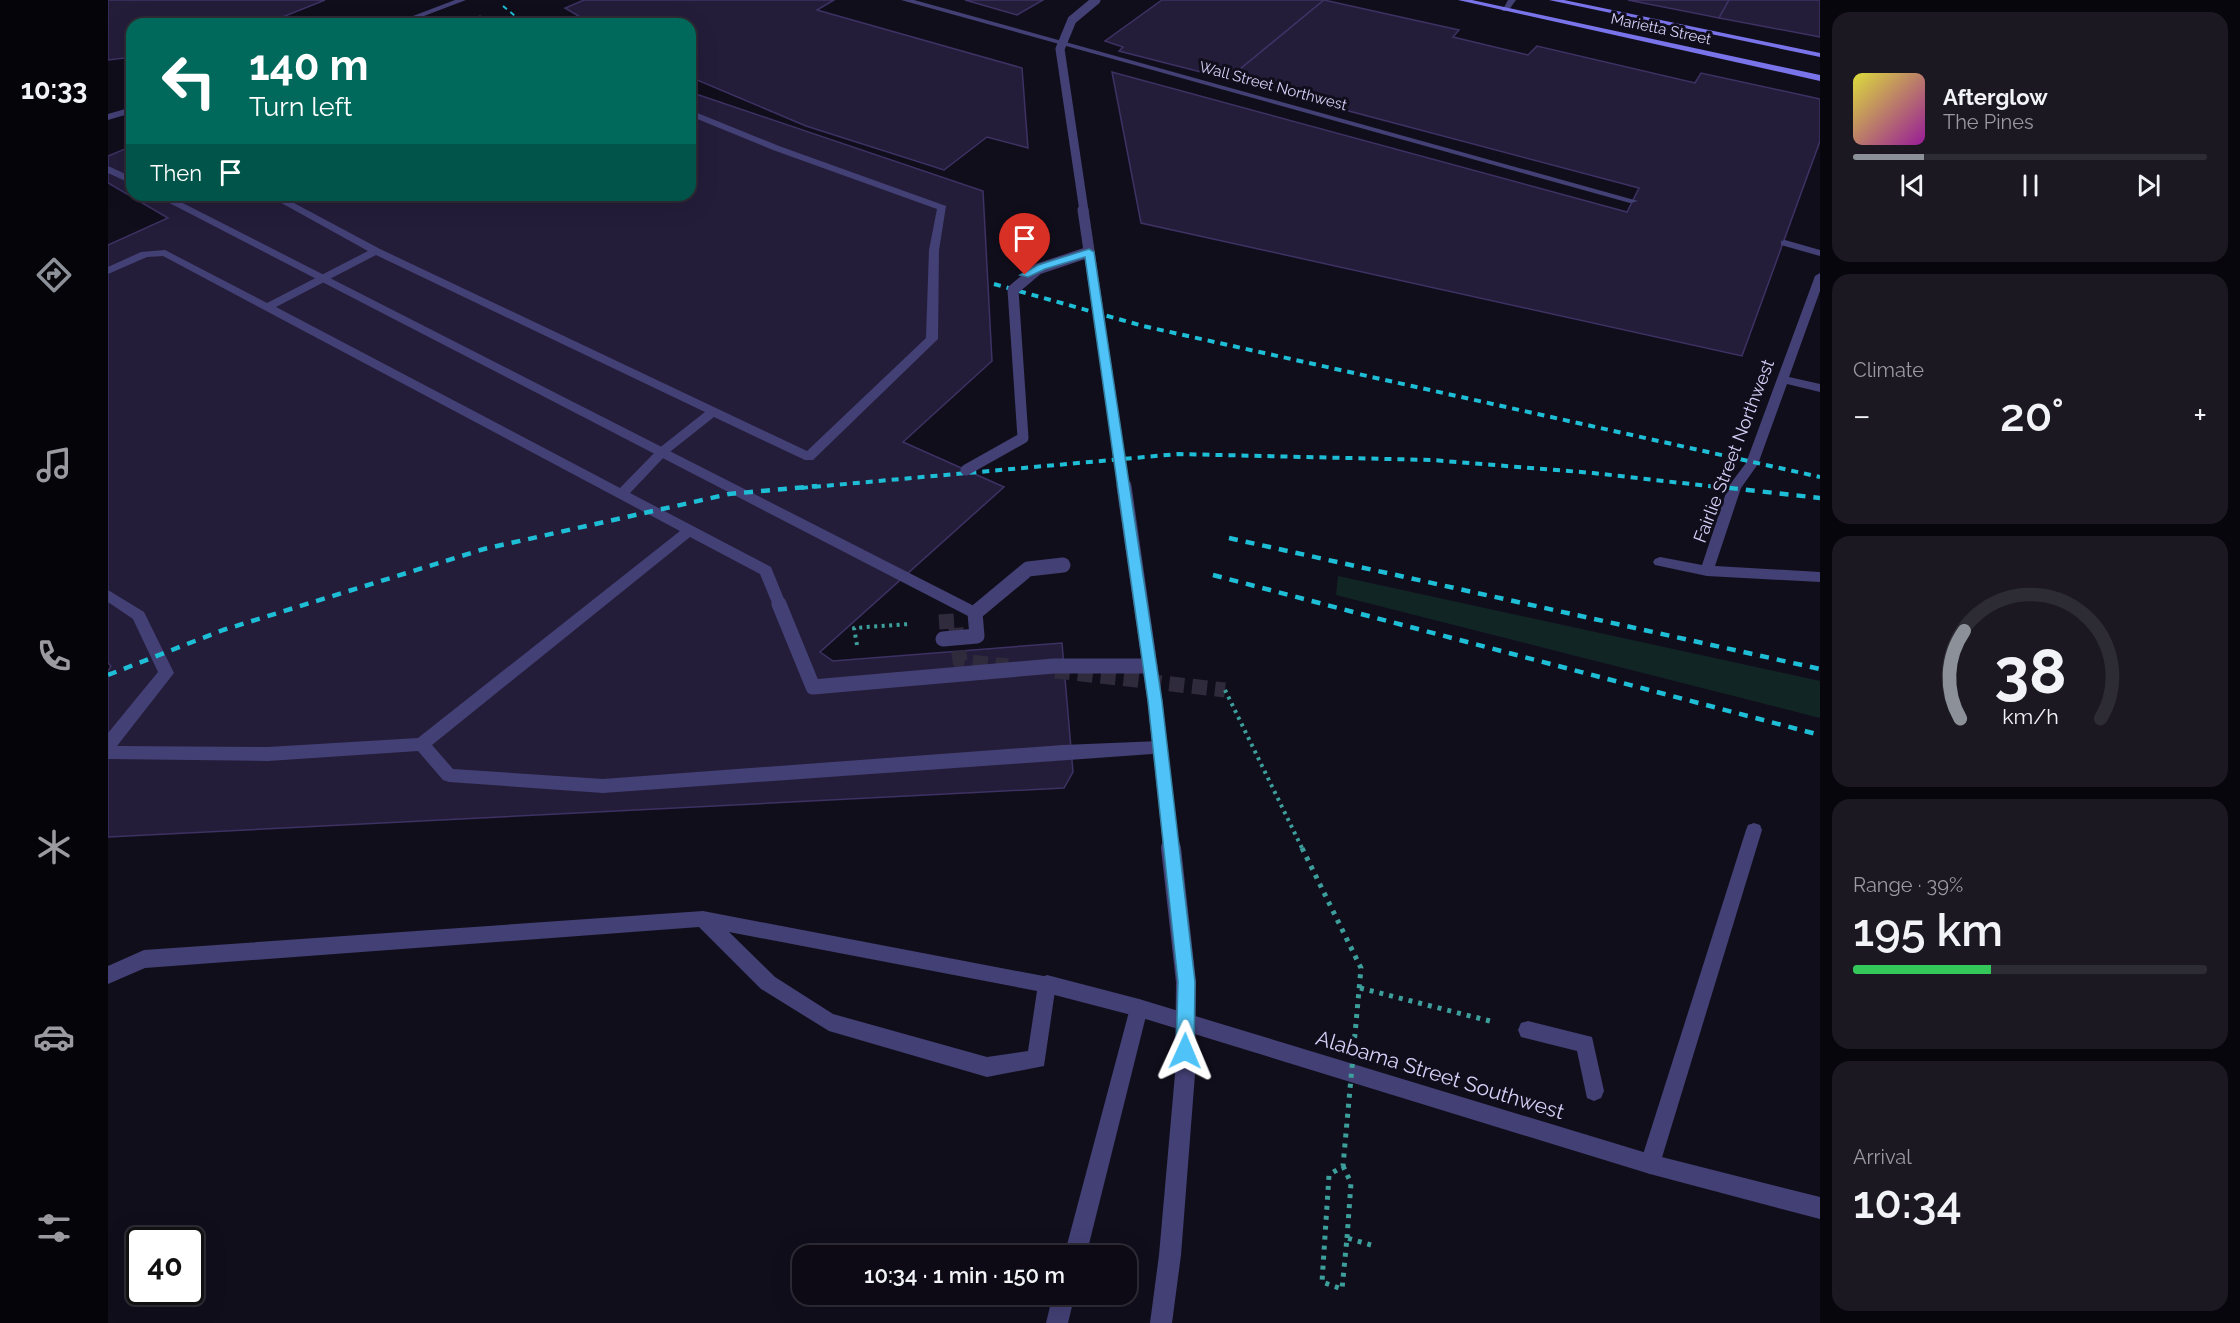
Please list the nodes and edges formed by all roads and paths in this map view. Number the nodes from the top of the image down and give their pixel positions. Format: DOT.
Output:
graph roads {
  1 [pos="462,0"];
  2 [pos="905,0"];
  3 [pos="1096,0"];
  4 [pos="1462,0"];
  5 [pos="1512,0"];
  6 [pos="1553,0"];
  7 [pos="1504,9"];
  8 [pos="412,18"];
  9 [pos="1820,55"];
  10 [pos="1820,78"];
  11 [pos="126,112"];
  12 [pos="696,115"];
  13 [pos="108,117"];
  14 [pos="108,169"];
  15 [pos="126,178"];
  16 [pos="171,201"];
  17 [pos="283,201"];
  18 [pos="1633,201"];
  19 [pos="1785,243"];
  20 [pos="376,251"];
  21 [pos="1089,252"];
  22 [pos="1820,253"];
  23 [pos="108,272"];
  24 [pos="1820,276"];
  25 [pos="323,277"];
  26 [pos="267,307"];
  27 [pos="1782,379"];
  28 [pos="1820,388"];
  29 [pos="714,411"];
  30 [pos="662,452"];
  31 [pos="966,470"];
  32 [pos="622,494"];
  33 [pos="690,530"];
  34 [pos="1660,562"];
  35 [pos="1063,565"];
  36 [pos="1707,572"];
  37 [pos="1820,578"];
  38 [pos="108,596"];
  39 [pos="975,613"];
  40 [pos="918,624"];
  41 [pos="943,639"];
  42 [pos="867,644"];
  43 [pos="1150,666"];
  44 [pos="1225,690"];
  45 [pos="422,744"];
  46 [pos="108,745"];
  47 [pos="1160,748"];
  48 [pos="108,752"];
  49 [pos="1754,830"];
  50 [pos="703,919"];
  51 [pos="108,975"];
  52 [pos="1047,984"];
  53 [pos="1360,988"];
  54 [pos="1139,1008"];
  55 [pos="1528,1030"];
  56 [pos="1594,1090"];
  57 [pos="1650,1164"];
  58 [pos="1343,1166"];
  59 [pos="1820,1208"];
  60 [pos="1347,1238"];
  61 [pos="1078,1245"];
  62 [pos="1371,1245"];
  63 [pos="1061,1305"];
  64 [pos="1057,1323"];
  65 [pos="1161,1323"];
  1 -- 8 [label="street"];
  2 -- 18 [label="street, Wall Street Northwest"];
  3 -- 21 [label="street, bridge"];
  4 -- 7 [label="main road, Marietta Street"];
  5 -- 7 [label="street"];
  6 -- 9 [label="main road, Marietta Street"];
  7 -- 10 [label="main road, Marietta Street"];
  11 -- 13 [label="street"];
  12 -- 29 [label="street"];
  14 -- 15 [label="street"];
  16 -- 25 [label="street"];
  17 -- 20 [label="street"];
  19 -- 22 [label="street"];
  20 -- 25 [label="street"];
  20 -- 29 [label="street"];
  21 -- 31 [label="street, bridge"];
  21 -- 43 [label="street, bridge"];
  23 -- 26 [label="street"];
  24 -- 27 [label="street, Fairlie Street Northwest"];
  25 -- 26 [label="street"];
  25 -- 30 [label="street"];
  26 -- 32 [label="street"];
  27 -- 28 [label="street"];
  27 -- 36 [label="street, Fairlie Street Northwest"];
  29 -- 30 [label="street"];
  30 -- 32 [label="street"];
  30 -- 39 [label="street"];
  32 -- 33 [label="street"];
  33 -- 43 [label="street, bridge"];
  33 -- 45 [label="street"];
  34 -- 36 [label="street"];
  35 -- 39 [label="street, bridge"];
  36 -- 37 [label="street"];
  38 -- 46 [label="street"];
  39 -- 41 [label="street, bridge"];
  40 -- 42 [label="path"];
  43 -- 47 [label="street, bridge"];
  44 -- 53 [label="path, bridge"];
  45 -- 47 [label="street"];
  45 -- 48 [label="street"];
  47 -- 65 [label="street, bridge"];
  49 -- 57 [label="street"];
  50 -- 51 [label="street, Alabama Street Southwest"];
  50 -- 52 [label="street, Alabama Street Southwest"];
  50 -- 52 [label="street"];
  52 -- 54 [label="street, Alabama Street Southwest"];
  53 -- 55 [label="path"];
  53 -- 58 [label="path, bridge"];
  54 -- 57 [label="street, Alabama Street Southwest"];
  54 -- 61 [label="street"];
  55 -- 56 [label="street"];
  57 -- 59 [label="street, Alabama Street Southwest"];
  58 -- 60 [label="path"];
  58 -- 60 [label="path, bridge"];
  60 -- 62 [label="path, bridge"];
  63 -- 64 [label="street"];
}
